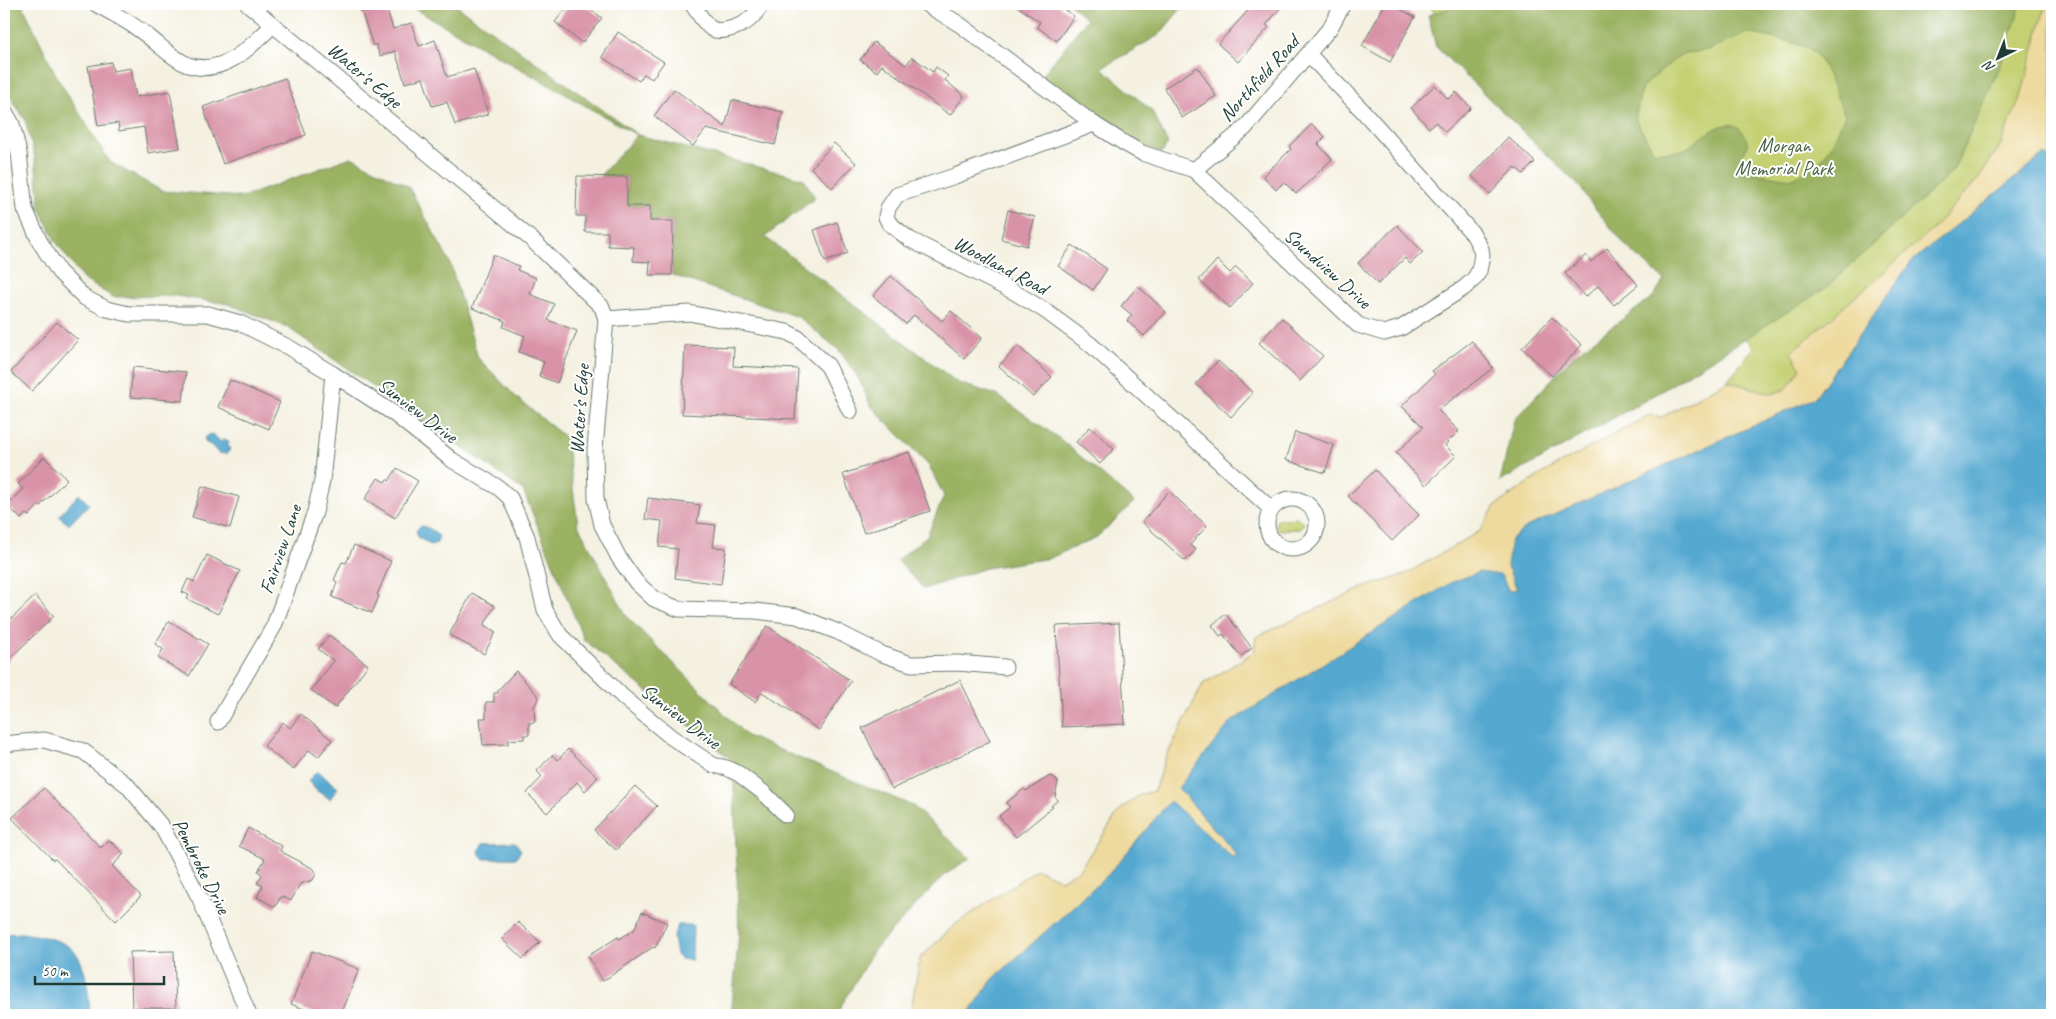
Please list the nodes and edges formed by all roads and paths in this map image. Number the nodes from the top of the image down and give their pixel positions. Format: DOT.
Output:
graph roads {
  1 [pos="96,4"];
  2 [pos="248,4"];
  3 [pos="692,4"];
  4 [pos="762,4"];
  5 [pos="926,4"];
  6 [pos="1343,4"];
  7 [pos="273,25"];
  8 [pos="1309,55"];
  9 [pos="4,110"];
  10 [pos="1094,124"];
  11 [pos="1194,170"];
  12 [pos="606,319"];
  13 [pos="333,374"];
  14 [pos="850,412"];
  15 [pos="1271,510"];
  16 [pos="1005,667"];
  17 [pos="218,722"];
  18 [pos="4,744"];
  19 [pos="786,815"];
  20 [pos="249,1015"];
  1 -- 7 [label="street"];
  2 -- 7 [label="street, Water's Edge"];
  3 -- 4 [label="street"];
  5 -- 10 [label="street"];
  6 -- 8 [label="street, Northfield Road"];
  7 -- 12 [label="street, Water's Edge"];
  8 -- 11 [label="street, Northfield Road"];
  8 -- 11 [label="street, Soundview Drive"];
  9 -- 13 [label="street, Sunview Drive"];
  10 -- 11 [label="street, Soundview Drive"];
  10 -- 15 [label="street, Woodland Road"];
  12 -- 14 [label="street"];
  12 -- 16 [label="street, Water's Edge"];
  13 -- 17 [label="street, Fairview Lane"];
  13 -- 19 [label="street, Sunview Drive"];
  18 -- 20 [label="street, Pembroke Drive"];
}
